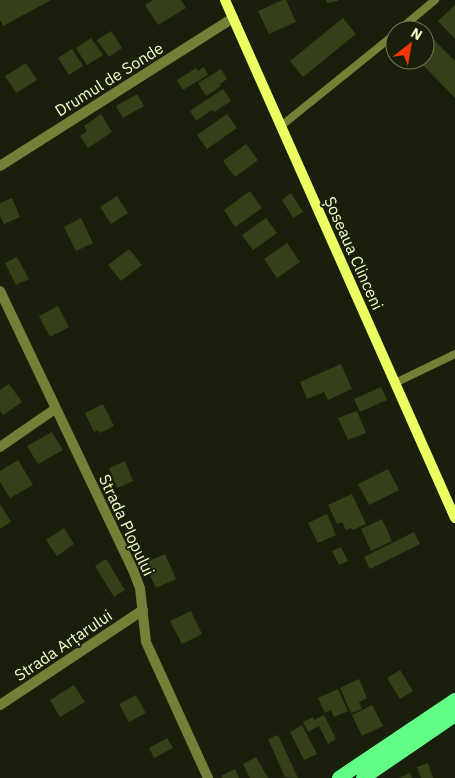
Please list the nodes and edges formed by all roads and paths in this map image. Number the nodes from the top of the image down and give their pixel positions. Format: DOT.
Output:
graph roads {
  1 [pos="226,0"];
  2 [pos="435,0"];
  3 [pos="234,18"];
  4 [pos="411,20"];
  5 [pos="385,42"];
  6 [pos="281,126"];
  7 [pos="0,166"];
  8 [pos="0,291"];
  9 [pos="455,354"];
  10 [pos="395,383"];
  11 [pos="55,409"];
  12 [pos="0,447"];
  13 [pos="455,518"];
  14 [pos="143,610"];
  15 [pos="455,700"];
  16 [pos="0,705"];
  17 [pos="455,715"];
  18 [pos="208,778"];
  19 [pos="339,778"];
  20 [pos="363,778"];
  1 -- 3 [label="main road, Șoseaua Clinceni"];
  2 -- 4 [label="lane"];
  3 -- 6 [label="main road, Șoseaua Clinceni"];
  3 -- 7 [label="street, Drumul de Sonde"];
  5 -- 6 [label="lane"];
  6 -- 10 [label="main road, Șoseaua Clinceni"];
  8 -- 11 [label="street, Strada Plopului"];
  9 -- 10 [label="lane"];
  10 -- 13 [label="main road, Șoseaua Clinceni"];
  11 -- 12 [label="street"];
  11 -- 14 [label="street, Strada Plopului"];
  14 -- 16 [label="street, Strada Arțarului"];
  14 -- 18 [label="street, Strada Plopului"];
  15 -- 19 [label="highway"];
  17 -- 20 [label="highway"];
}
